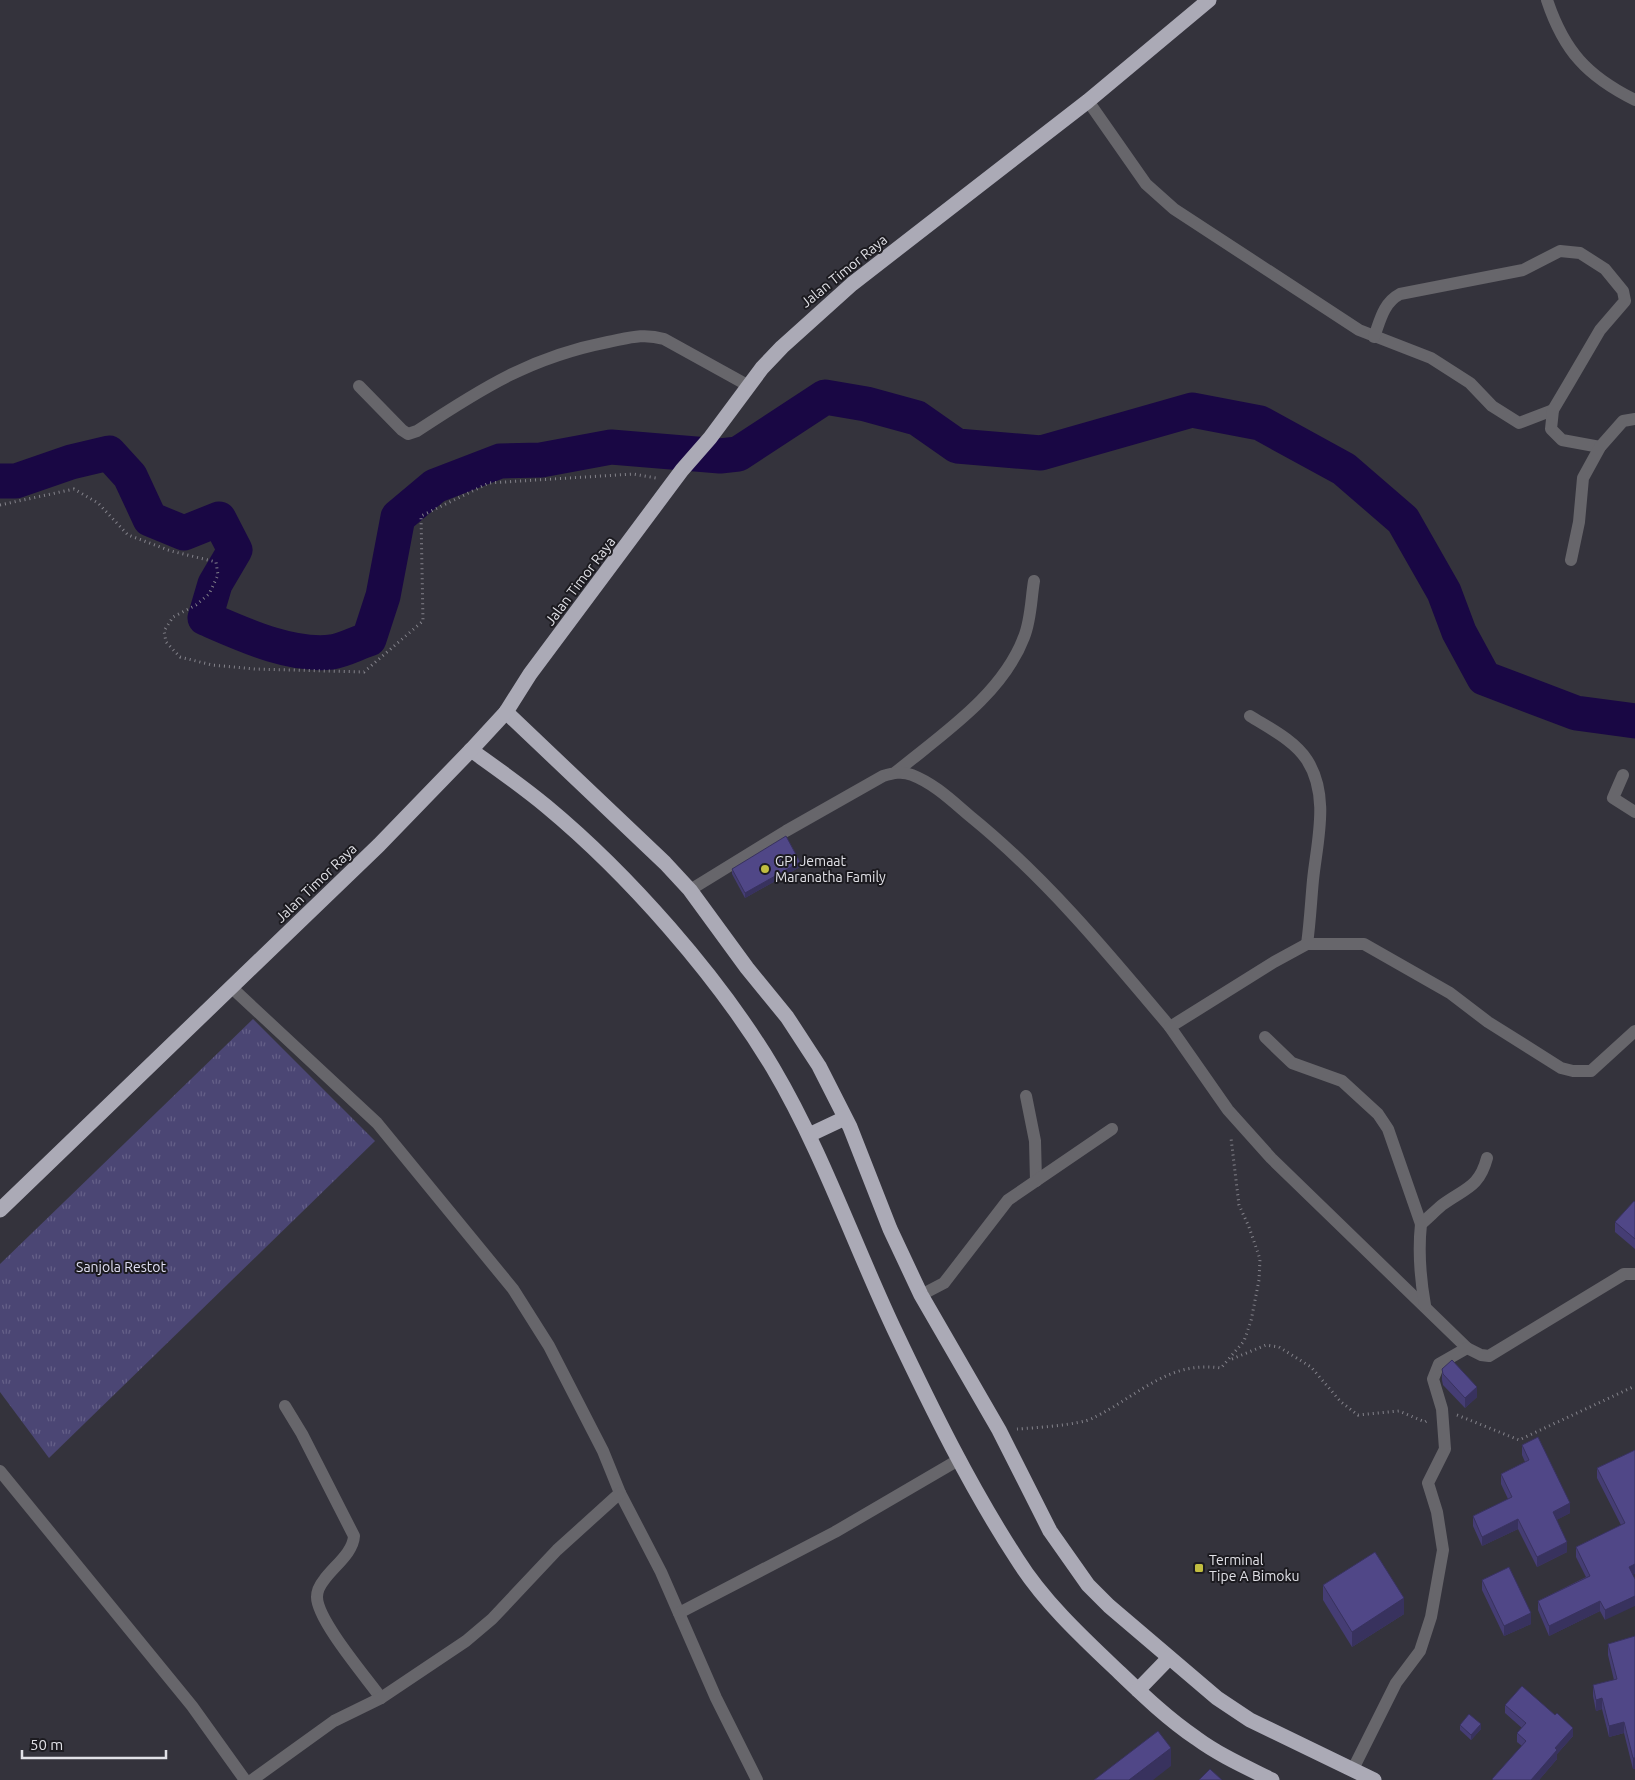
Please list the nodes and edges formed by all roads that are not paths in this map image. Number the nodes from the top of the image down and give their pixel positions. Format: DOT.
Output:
graph roads {
  1 [pos="1209,0"];
  2 [pos="1547,0"];
  3 [pos="1635,100"];
  4 [pos="1088,101"];
  5 [pos="1374,338"];
  6 [pos="359,386"];
  7 [pos="749,386"];
  8 [pos="1553,410"];
  9 [pos="1635,419"];
  10 [pos="1600,447"];
  11 [pos="1571,560"];
  12 [pos="1034,581"];
  13 [pos="506,712"];
  14 [pos="1250,716"];
  15 [pos="471,750"];
  16 [pos="896,772"];
  17 [pos="1624,775"];
  18 [pos="1635,812"];
  19 [pos="690,890"];
  20 [pos="1307,944"];
  21 [pos="232,987"];
  22 [pos="1170,1027"];
  23 [pos="1635,1031"];
  24 [pos="1265,1038"];
  25 [pos="1026,1096"];
  26 [pos="845,1118"];
  27 [pos="1112,1129"];
  28 [pos="809,1135"];
  29 [pos="1487,1158"];
  30 [pos="1036,1182"];
  31 [pos="0,1210"];
  32 [pos="1422,1224"];
  33 [pos="1635,1274"];
  34 [pos="921,1295"];
  35 [pos="1425,1305"];
  36 [pos="1467,1348"];
  37 [pos="285,1406"];
  38 [pos="960,1459"];
  39 [pos="0,1471"];
  40 [pos="620,1493"];
  41 [pos="679,1613"];
  42 [pos="1169,1658"];
  43 [pos="1138,1690"];
  44 [pos="381,1698"];
  45 [pos="1354,1769"];
  46 [pos="245,1780"];
  47 [pos="252,1780"];
  48 [pos="757,1780"];
  49 [pos="1272,1780"];
  50 [pos="1374,1780"];
  1 -- 4 [label="highway, Jalan Timor Raya"];
  2 -- 3 [label="street"];
  4 -- 5 [label="street"];
  4 -- 7 [label="highway, Jalan Timor Raya"];
  5 -- 8 [label="street"];
  5 -- 8 [label="street"];
  6 -- 7 [label="street"];
  7 -- 13 [label="highway, Jalan Timor Raya"];
  8 -- 10 [label="street"];
  9 -- 10 [label="street"];
  10 -- 11 [label="street"];
  12 -- 16 [label="street"];
  13 -- 15 [label="highway, Jalan Timor Raya"];
  13 -- 19 [label="highway"];
  14 -- 20 [label="street"];
  15 -- 21 [label="highway, Jalan Timor Raya"];
  15 -- 28 [label="highway"];
  16 -- 19 [label="street"];
  16 -- 22 [label="street"];
  17 -- 18 [label="street"];
  19 -- 26 [label="highway"];
  20 -- 22 [label="street"];
  20 -- 23 [label="street"];
  21 -- 31 [label="highway, Jalan Timor Raya"];
  21 -- 40 [label="street"];
  22 -- 35 [label="street"];
  24 -- 32 [label="street"];
  25 -- 30 [label="street"];
  26 -- 28 [label="highway"];
  26 -- 34 [label="highway"];
  27 -- 30 [label="street"];
  28 -- 38 [label="highway"];
  29 -- 32 [label="street"];
  30 -- 34 [label="street"];
  32 -- 35 [label="street"];
  33 -- 36 [label="street"];
  34 -- 42 [label="highway"];
  35 -- 36 [label="street"];
  36 -- 45 [label="street"];
  37 -- 44 [label="street"];
  38 -- 41 [label="street"];
  38 -- 43 [label="highway"];
  39 -- 46 [label="street"];
  40 -- 41 [label="street"];
  40 -- 44 [label="street"];
  41 -- 48 [label="street"];
  42 -- 43 [label="highway"];
  42 -- 45 [label="highway"];
  43 -- 49 [label="highway"];
  44 -- 47 [label="street"];
  45 -- 50 [label="highway"];
}
